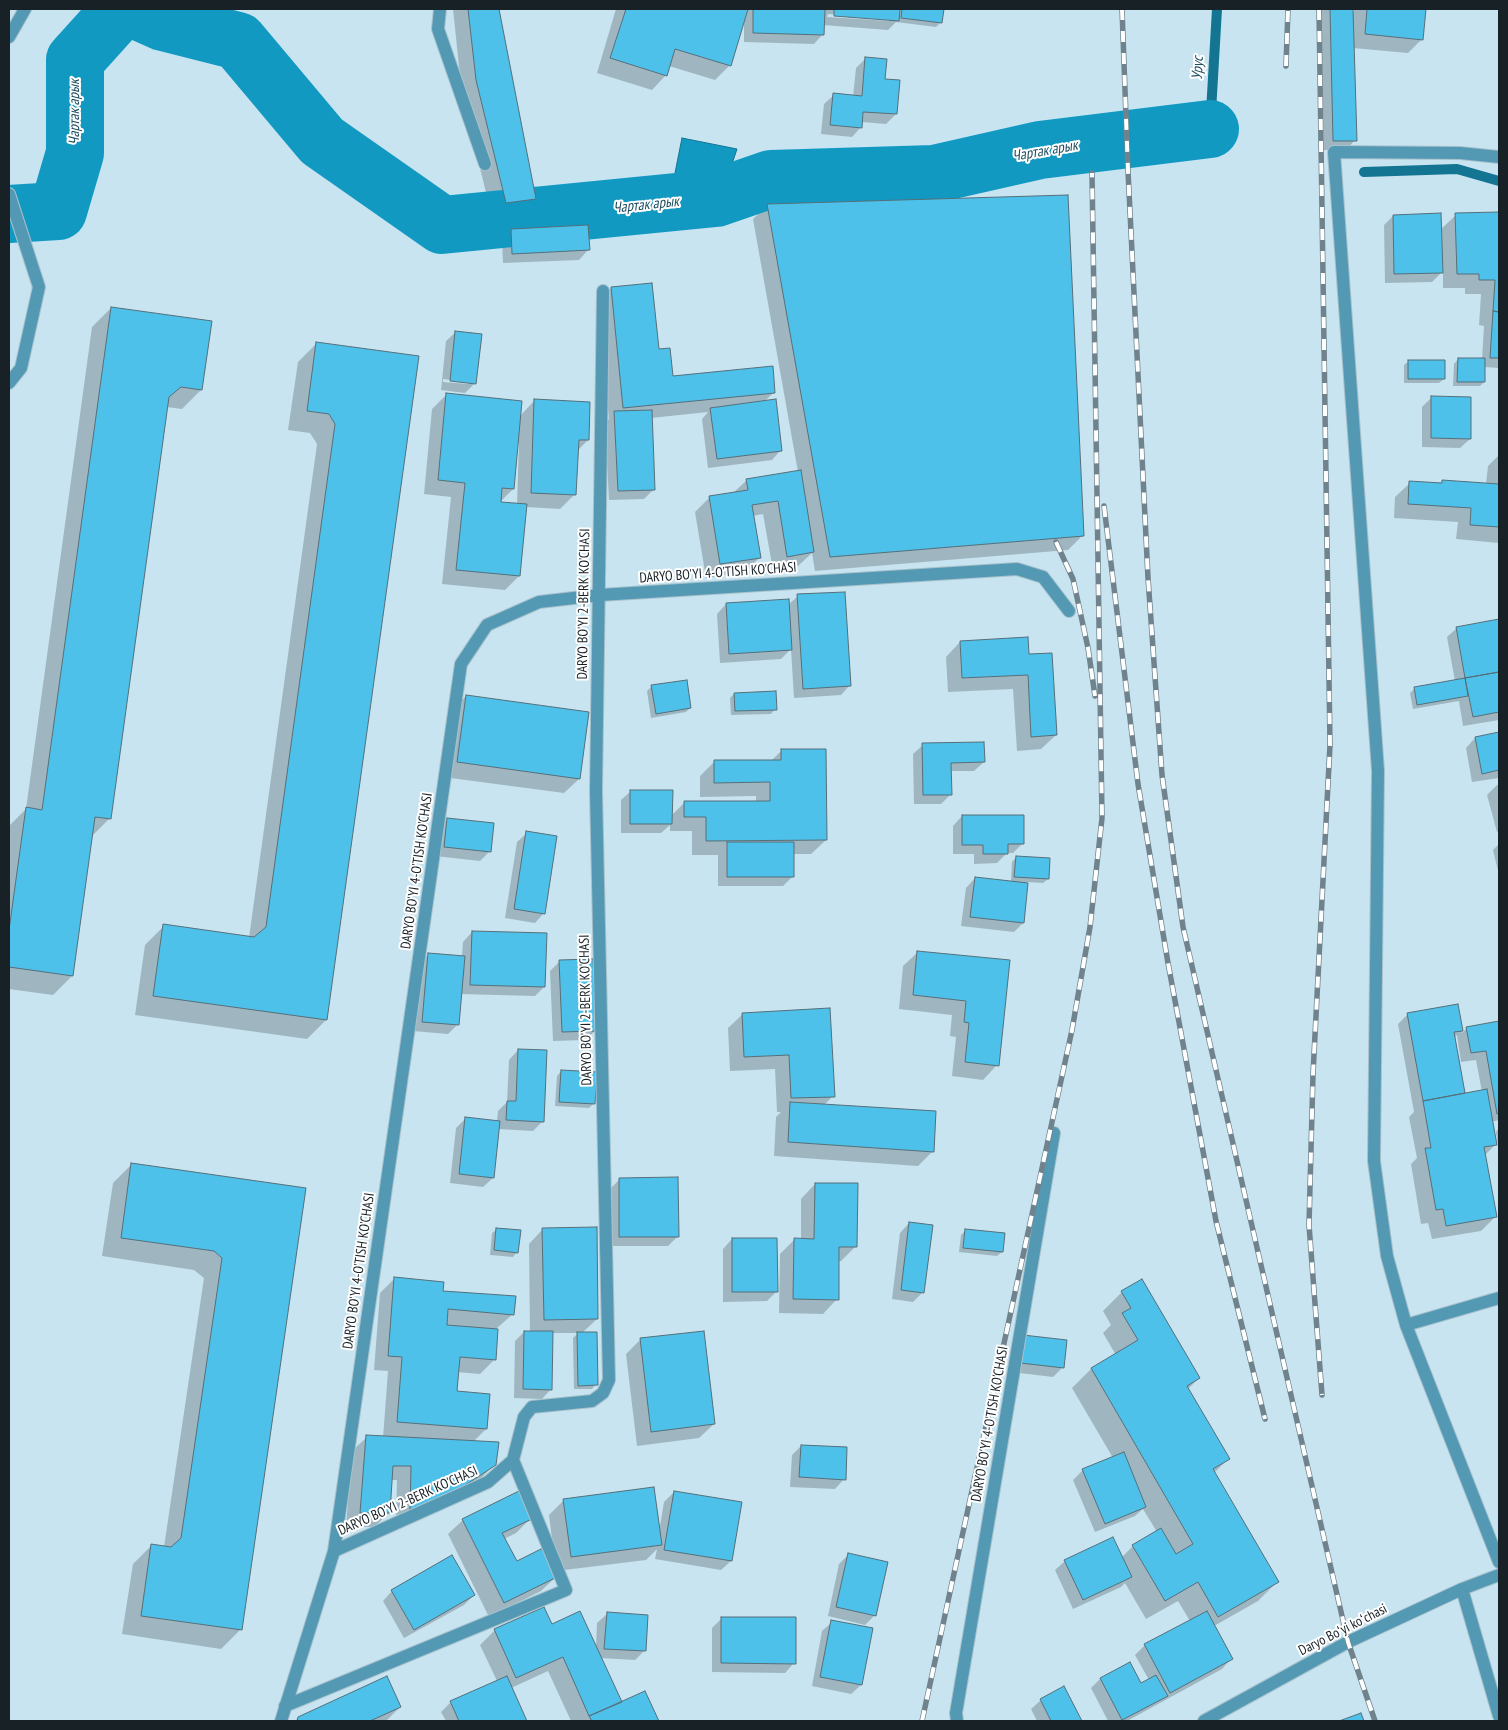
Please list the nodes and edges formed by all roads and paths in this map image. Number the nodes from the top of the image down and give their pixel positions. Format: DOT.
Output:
graph roads {
  1 [pos="25,9"];
  2 [pos="440,9"];
  3 [pos="9,37"];
  4 [pos="1499,157"];
  5 [pos="485,164"];
  6 [pos="9,194"];
  7 [pos="602,292"];
  8 [pos="9,383"];
  9 [pos="600,595"];
  10 [pos="1069,611"];
  11 [pos="1054,1133"];
  12 [pos="1499,1298"];
  13 [pos="1406,1325"];
  14 [pos="513,1460"];
  15 [pos="334,1551"];
  16 [pos="1499,1562"];
  17 [pos="1499,1575"];
  18 [pos="1462,1589"];
  19 [pos="285,1706"];
  20 [pos="1499,1716"];
  21 [pos="281,1721"];
  22 [pos="957,1721"];
  23 [pos="1204,1721"];
  1 -- 3 [label="street"];
  2 -- 5 [label="street"];
  4 -- 13 [label="street"];
  6 -- 8 [label="street"];
  7 -- 9 [label="street, DARYO BO'YI 2-BERK KO'CHASI"];
  9 -- 10 [label="street, DARYO BO'YI 4-O'TISH KO'CHASI"];
  9 -- 14 [label="street, DARYO BO'YI 2-BERK KO'CHASI"];
  9 -- 15 [label="street, DARYO BO'YI 4-O'TISH KO'CHASI"];
  11 -- 22 [label="street, DARYO BO'YI 4-O'TISH KO'CHASI"];
  12 -- 13 [label="street"];
  13 -- 16 [label="street"];
  14 -- 15 [label="street, DARYO BO'YI 2-BERK KO'CHASI"];
  14 -- 19 [label="street"];
  15 -- 19 [label="street, DARYO BO'YI 4-O'TISH KO'CHASI"];
  17 -- 18 [label="street, Daryo Boʻyi koʻchasi"];
  18 -- 20 [label="street"];
  18 -- 23 [label="street, Daryo Boʻyi koʻchasi"];
  19 -- 21 [label="street, DARYO BO'YI 4-O'TISH KO'CHASI"];
}
